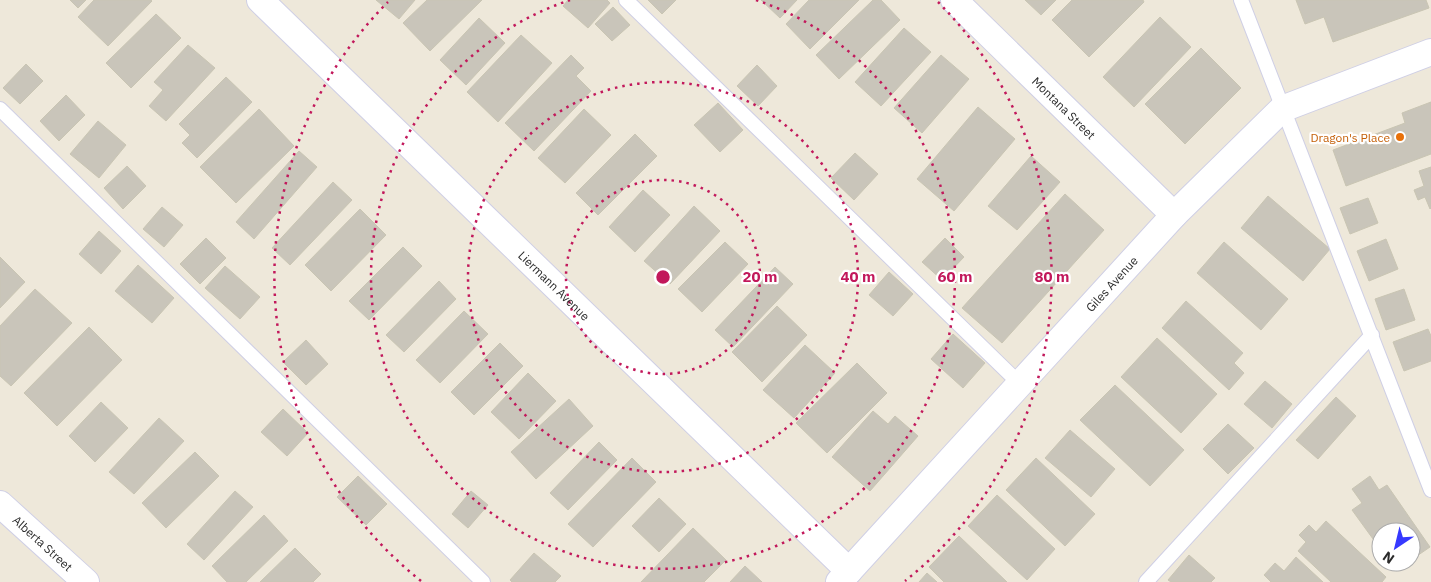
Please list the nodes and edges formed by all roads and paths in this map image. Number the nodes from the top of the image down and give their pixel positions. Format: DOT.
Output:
graph roads {
  1 [pos="260,0"];
  2 [pos="626,0"];
  3 [pos="954,0"];
  4 [pos="1241,0"];
  5 [pos="1431,52"];
  6 [pos="0,109"];
  7 [pos="1282,109"];
  8 [pos="1174,215"];
  9 [pos="1372,335"];
  10 [pos="1020,384"];
  11 [pos="1431,490"];
  12 [pos="0,504"];
  13 [pos="844,577"];
  14 [pos="86,582"];
  15 [pos="483,582"];
  16 [pos="1146,582"];
  1 -- 13 [label="street, Liermann Avenue"];
  2 -- 10 [label="lane"];
  3 -- 8 [label="street, Montana Street"];
  4 -- 7 [label="lane"];
  5 -- 7 [label="street, Giles Avenue"];
  6 -- 15 [label="lane"];
  7 -- 8 [label="street, Giles Avenue"];
  7 -- 9 [label="lane"];
  8 -- 10 [label="street, Giles Avenue"];
  9 -- 11 [label="lane"];
  9 -- 16 [label="lane"];
  10 -- 13 [label="street, Giles Avenue"];
  12 -- 14 [label="street, Alberta Street"];
}
